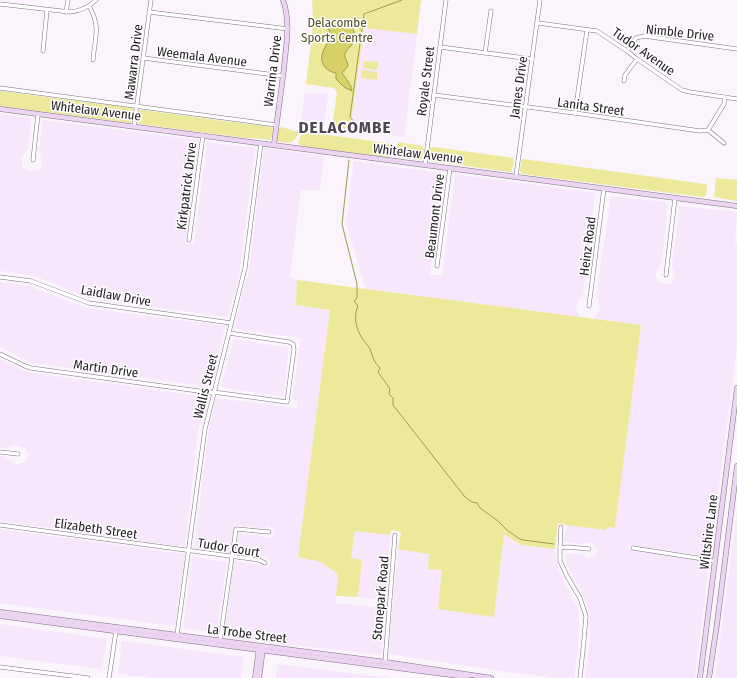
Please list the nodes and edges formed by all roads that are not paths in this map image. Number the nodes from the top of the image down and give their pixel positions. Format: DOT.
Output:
graph roads {
  1 [pos="68,0"];
  2 [pos="96,0"];
  3 [pos="151,0"];
  4 [pos="283,0"];
  5 [pos="446,0"];
  6 [pos="540,0"];
  7 [pos="0,4"];
  8 [pos="89,6"];
  9 [pos="48,10"];
  10 [pos="491,11"];
  11 [pos="66,12"];
  12 [pos="149,12"];
  13 [pos="538,23"];
  14 [pos="288,29"];
  15 [pos="587,30"];
  16 [pos="440,47"];
  17 [pos="737,49"];
  18 [pos="43,51"];
  19 [pos="627,51"];
  20 [pos="485,53"];
  21 [pos="143,58"];
  22 [pos="532,59"];
  23 [pos="637,59"];
  24 [pos="92,60"];
  25 [pos="283,76"];
  26 [pos="624,81"];
  27 [pos="0,88"];
  28 [pos="434,95"];
  29 [pos="725,97"];
  30 [pos="737,99"];
  31 [pos="137,106"];
  32 [pos="525,107"];
  33 [pos="0,109"];
  34 [pos="575,113"];
  35 [pos="38,114"];
  36 [pos="276,124"];
  37 [pos="134,126"];
  38 [pos="708,130"];
  39 [pos="203,135"];
  40 [pos="261,143"];
  41 [pos="724,143"];
  42 [pos="274,145"];
  43 [pos="33,160"];
  44 [pos="425,165"];
  45 [pos="450,168"];
  46 [pos="516,176"];
  47 [pos="604,188"];
  48 [pos="675,198"];
  49 [pos="737,206"];
  50 [pos="190,240"];
  51 [pos="437,266"];
  52 [pos="666,275"];
  53 [pos="0,277"];
  54 [pos="589,306"];
  55 [pos="231,323"];
  56 [pos="229,333"];
  57 [pos="0,354"];
  58 [pos="737,388"];
  59 [pos="213,392"];
  60 [pos="0,452"];
  61 [pos="18,454"];
  62 [pos="737,466"];
  63 [pos="0,525"];
  64 [pos="561,527"];
  65 [pos="269,532"];
  66 [pos="395,535"];
  67 [pos="560,548"];
  68 [pos="633,548"];
  69 [pos="589,549"];
  70 [pos="189,550"];
  71 [pos="231,556"];
  72 [pos="715,562"];
  73 [pos="266,563"];
  74 [pos="724,564"];
  75 [pos="0,612"];
  76 [pos="0,616"];
  77 [pos="116,629"];
  78 [pos="715,635"];
  79 [pos="177,637"];
  80 [pos="705,640"];
  81 [pos="219,643"];
  82 [pos="261,648"];
  83 [pos="712,656"];
  84 [pos="702,661"];
  85 [pos="384,664"];
  86 [pos="0,667"];
  87 [pos="451,675"];
  88 [pos="88,678"];
  89 [pos="109,678"];
  90 [pos="255,678"];
  91 [pos="259,678"];
  92 [pos="485,678"];
  93 [pos="491,678"];
  94 [pos="580,678"];
  95 [pos="700,678"];
  96 [pos="709,678"];
  1 -- 11 [label="street"];
  2 -- 8 [label="street"];
  3 -- 12 [label="street, Mawarra Drive"];
  4 -- 14 [label="main road, Warrina Drive"];
  5 -- 16 [label="street, Royale Street"];
  6 -- 13 [label="street, James Drive"];
  7 -- 9 [label="street"];
  8 -- 11 [label="street"];
  8 -- 24 [label="street"];
  9 -- 11 [label="street"];
  9 -- 18 [label="street"];
  10 -- 20 [label="street"];
  12 -- 14 [label="street"];
  12 -- 21 [label="street, Mawarra Drive"];
  13 -- 15 [label="street, Tudor Avenue"];
  13 -- 22 [label="street, James Drive"];
  14 -- 25 [label="main road, Warrina Drive"];
  15 -- 19 [label="street, Tudor Avenue"];
  15 -- 34 [label="street"];
  16 -- 20 [label="street"];
  16 -- 28 [label="street, Royale Street"];
  17 -- 19 [label="street, Nimble Drive"];
  19 -- 23 [label="street, Tudor Avenue"];
  20 -- 22 [label="street"];
  21 -- 25 [label="street, Weemala Avenue"];
  21 -- 31 [label="street, Mawarra Drive"];
  22 -- 32 [label="street, James Drive"];
  23 -- 26 [label="street"];
  23 -- 29 [label="street, Tudor Avenue"];
  25 -- 36 [label="main road, Warrina Drive"];
  27 -- 31 [label="street, Whitelaw Avenue"];
  28 -- 32 [label="street, Lanita Street"];
  28 -- 44 [label="street, Royale Street"];
  29 -- 30 [label="street, Tudor Avenue"];
  29 -- 38 [label="street"];
  31 -- 36 [label="street, Whitelaw Avenue"];
  31 -- 37 [label="street, Mawarra Drive"];
  32 -- 34 [label="street, Lanita Street"];
  32 -- 46 [label="street, James Drive"];
  33 -- 35 [label="main road, Whitelaw Avenue"];
  34 -- 38 [label="street, Lanita Street"];
  35 -- 37 [label="main road, Whitelaw Avenue"];
  35 -- 43 [label="street"];
  36 -- 42 [label="main road, Warrina Drive"];
  37 -- 39 [label="main road, Whitelaw Avenue"];
  38 -- 41 [label="street"];
  39 -- 40 [label="main road, Whitelaw Avenue"];
  39 -- 50 [label="street, Kirkpatrick Drive"];
  40 -- 42 [label="main road, Whitelaw Avenue"];
  40 -- 55 [label="street, Wallis Street"];
  42 -- 44 [label="main road, Whitelaw Avenue"];
  44 -- 45 [label="main road, Whitelaw Avenue"];
  45 -- 46 [label="main road, Whitelaw Avenue"];
  45 -- 51 [label="street, Beaumont Drive"];
  46 -- 47 [label="main road, Whitelaw Avenue"];
  47 -- 48 [label="main road, Whitelaw Avenue"];
  47 -- 54 [label="street, Heinz Road"];
  48 -- 49 [label="main road, Whitelaw Avenue"];
  48 -- 52 [label="street"];
  53 -- 55 [label="street, Laidlaw Drive"];
  55 -- 56 [label="street, Wallis Street"];
  56 -- 59 [label="street, Wallis Street"];
  56 -- 59 [label="street, Martin Drive"];
  57 -- 59 [label="street, Martin Drive"];
  58 -- 72 [label="main road, Wiltshire Lane"];
  59 -- 70 [label="street, Wallis Street"];
  60 -- 61 [label="street"];
  62 -- 74 [label="main road, Wiltshire Lane"];
  63 -- 70 [label="street, Elizabeth Street"];
  64 -- 67 [label="street"];
  65 -- 71 [label="street"];
  66 -- 85 [label="street, Stonepark Road"];
  67 -- 69 [label="street"];
  67 -- 94 [label="street"];
  68 -- 72 [label="street"];
  70 -- 71 [label="street, Tudor Court"];
  70 -- 79 [label="street, Wallis Street"];
  71 -- 73 [label="street, Tudor Court"];
  71 -- 81 [label="street"];
  72 -- 74 [label="main road"];
  72 -- 80 [label="main road, Wiltshire Lane"];
  74 -- 78 [label="main road, Wiltshire Lane"];
  75 -- 77 [label="main road, La Trobe Street"];
  76 -- 77 [label="main road, La Trobe Street"];
  77 -- 79 [label="main road, La Trobe Street"];
  77 -- 89 [label="street"];
  78 -- 80 [label="main road"];
  78 -- 83 [label="main road, Wiltshire Lane"];
  79 -- 81 [label="main road, La Trobe Street"];
  80 -- 84 [label="main road, Wiltshire Lane"];
  81 -- 82 [label="main road, La Trobe Street"];
  82 -- 85 [label="main road, La Trobe Street"];
  82 -- 90 [label="main road"];
  82 -- 91 [label="main road"];
  83 -- 84 [label="main road"];
  83 -- 96 [label="main road, Wiltshire Lane"];
  84 -- 95 [label="main road, Wiltshire Lane"];
  85 -- 87 [label="main road, La Trobe Street"];
  86 -- 88 [label="street"];
  87 -- 92 [label="main road, La Trobe Street"];
  87 -- 93 [label="main road, La Trobe Street"];
}
